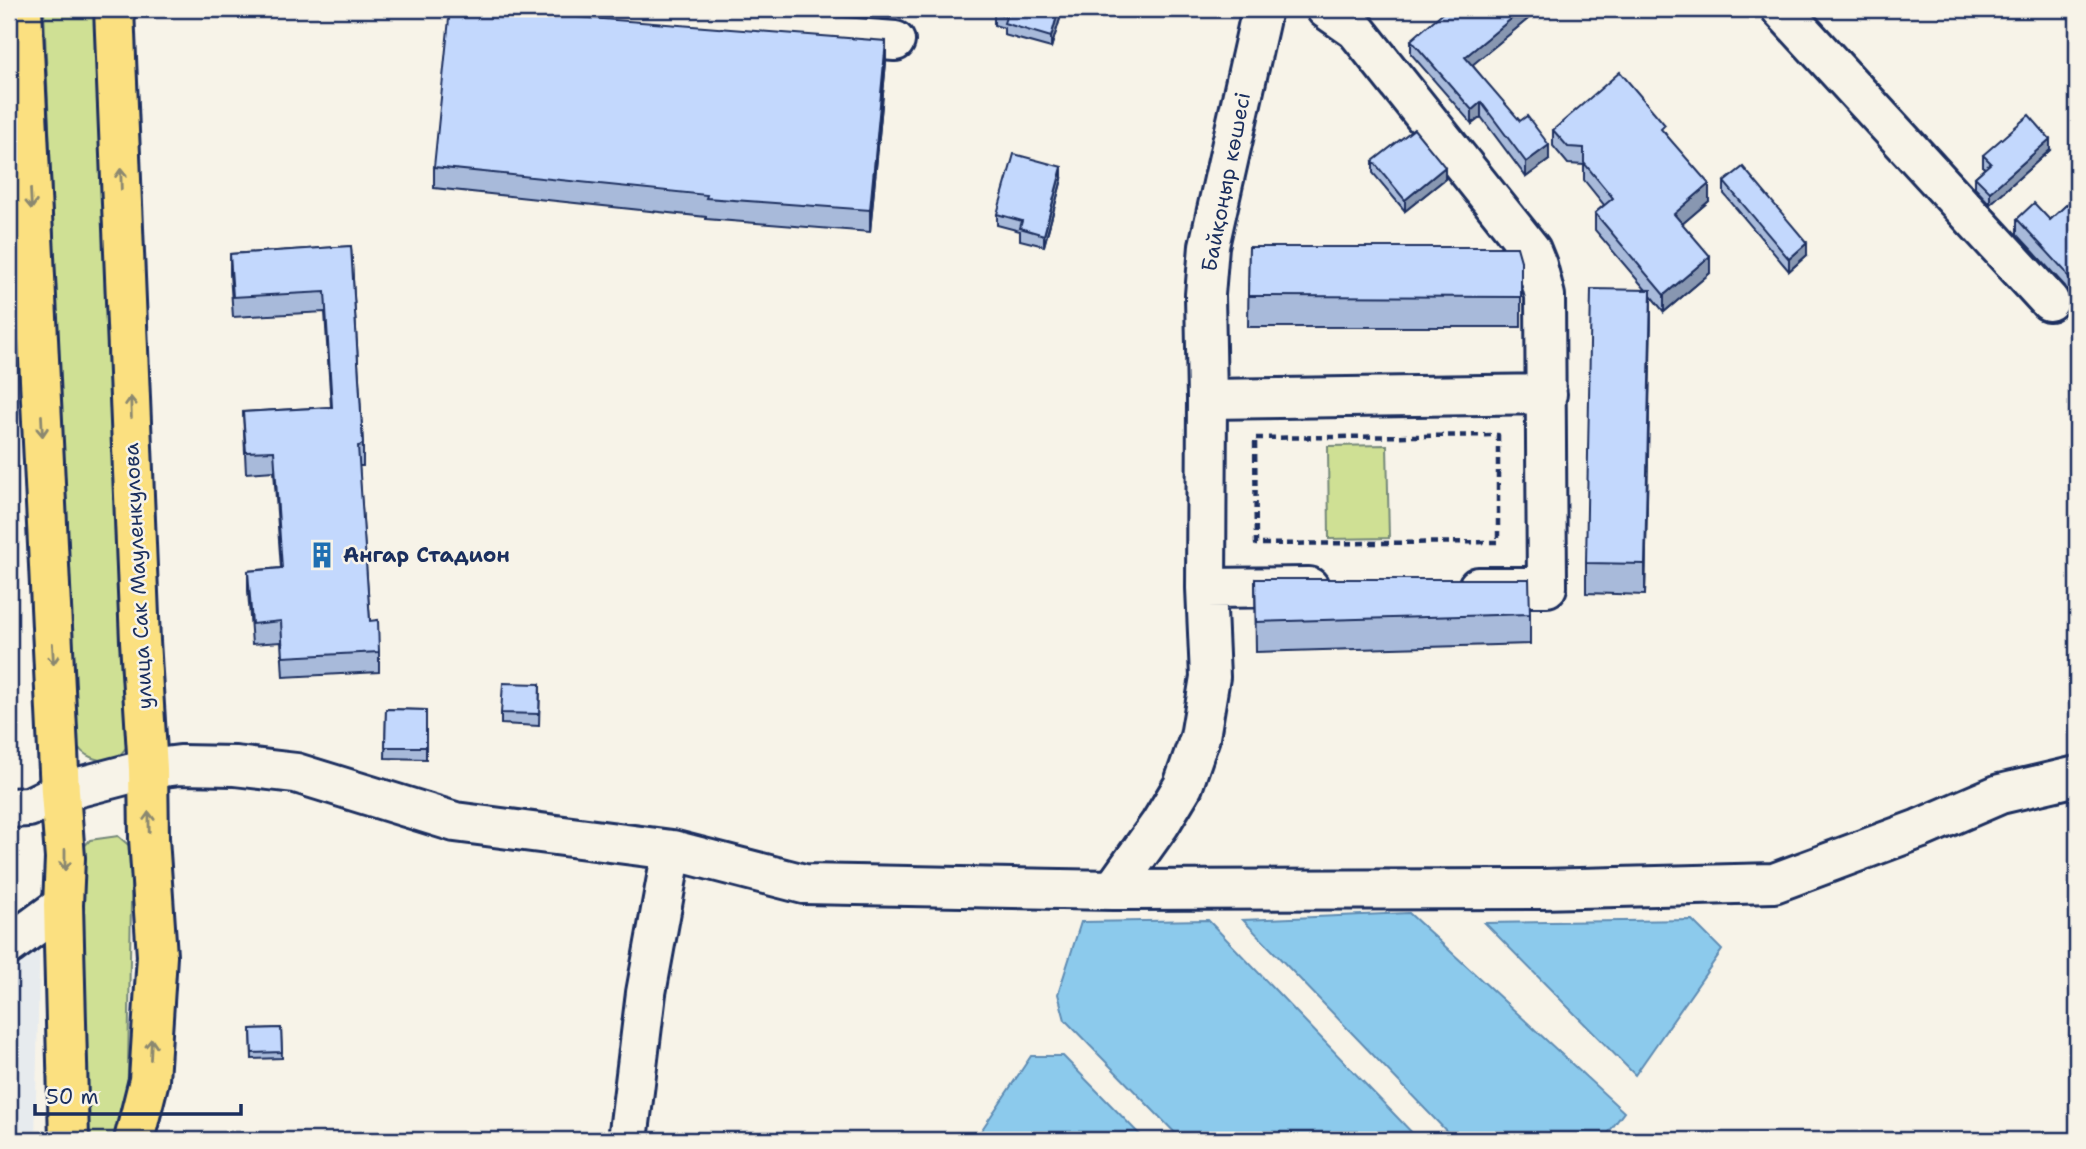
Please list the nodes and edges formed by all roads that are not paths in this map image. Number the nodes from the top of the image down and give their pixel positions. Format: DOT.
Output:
graph roads {
  1 [pos="22,9"];
  2 [pos="114,9"];
  3 [pos="477,9"];
  4 [pos="1262,9"];
  5 [pos="1781,9"];
  6 [pos="1355,16"];
  7 [pos="895,41"];
  8 [pos="2049,300"];
  9 [pos="1547,394"];
  10 [pos="1207,399"];
  11 [pos="1345,587"];
  12 [pos="1439,587"];
  13 [pos="1206,588"];
  14 [pos="148,769"];
  15 [pos="2077,776"];
  16 [pos="60,792"];
  17 [pos="9,808"];
  18 [pos="672,850"];
  19 [pos="1114,890"];
  20 [pos="63,905"];
  21 [pos="9,945"];
  22 [pos="69,1140"];
  23 [pos="134,1140"];
  24 [pos="628,1140"];
  1 -- 16 [label="main road, one-way"];
  14 -- 2 [label="main road, улица Сак Мауленкулова, one-way"];
  3 -- 7 [label="street"];
  4 -- 10 [label="street, Байқоңыр көшесі"];
  5 -- 8 [label="street"];
  6 -- 9 [label="street"];
  9 -- 10 [label="street"];
  9 -- 12 [label="street"];
  10 -- 13 [label="street, Байқоңыр көшесі"];
  11 -- 13 [label="street"];
  13 -- 19 [label="street, Байқоңыр көшесі"];
  14 -- 16 [label="street"];
  14 -- 18 [label="street"];
  23 -- 14 [label="main road, улица Сак Мауленкулова, one-way"];
  15 -- 19 [label="street"];
  16 -- 17 [label="street"];
  16 -- 20 [label="main road, one-way"];
  18 -- 19 [label="street"];
  18 -- 24 [label="street"];
  20 -- 21 [label="street"];
  20 -- 22 [label="main road"];
}
